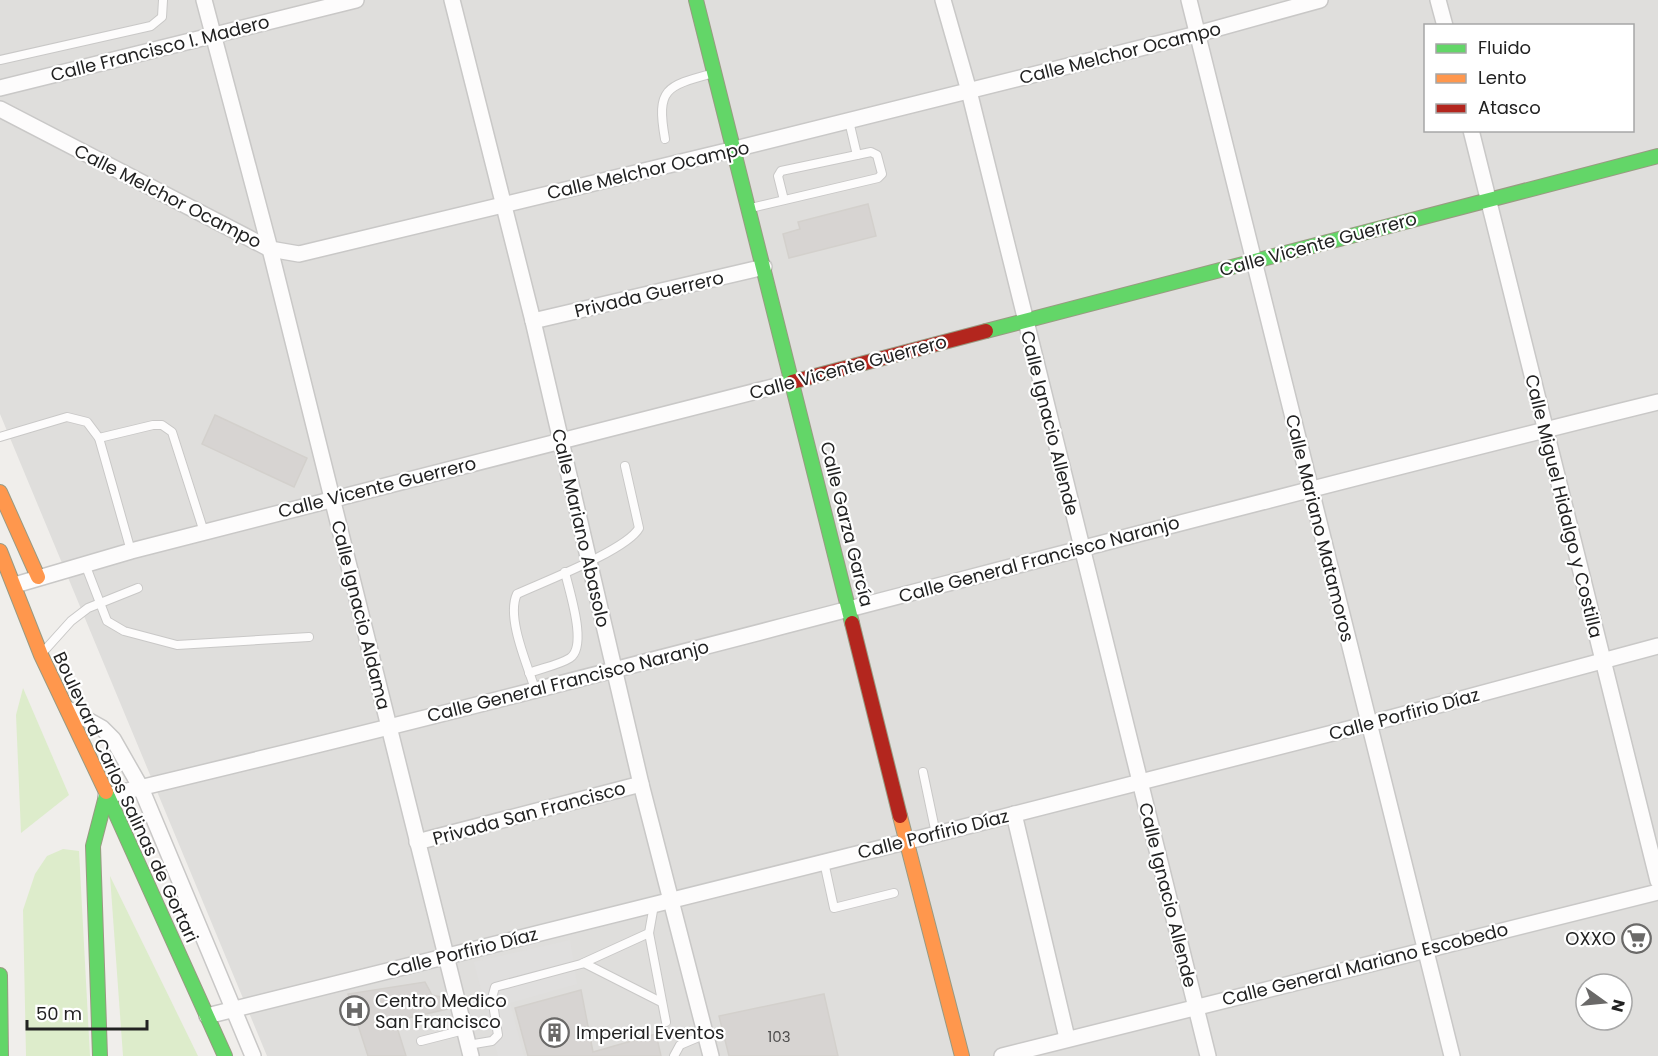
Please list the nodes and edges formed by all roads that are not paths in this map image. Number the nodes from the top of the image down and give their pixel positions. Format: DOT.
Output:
graph roads {
  1 [pos="163,0"];
  2 [pos="204,0"];
  3 [pos="356,0"];
  4 [pos="452,0"];
  5 [pos="696,0"];
  6 [pos="943,0"];
  7 [pos="1189,0"];
  8 [pos="1320,0"];
  9 [pos="1438,0"];
  10 [pos="1444,24"];
  11 [pos="1197,34"];
  12 [pos="213,36"];
  13 [pos="0,60"];
  14 [pos="715,73"];
  15 [pos="0,88"];
  16 [pos="969,91"];
  17 [pos="0,109"];
  18 [pos="849,121"];
  19 [pos="1471,132"];
  20 [pos="665,139"];
  21 [pos="735,149"];
  22 [pos="857,154"];
  23 [pos="1658,156"];
  24 [pos="1488,199"];
  25 [pos="784,200"];
  26 [pos="504,204"];
  27 [pos="750,208"];
  28 [pos="270,249"];
  29 [pos="1254,261"];
  30 [pos="764,267"];
  31 [pos="1024,320"];
  32 [pos="534,321"];
  33 [pos="792,382"];
  34 [pos="1658,402"];
  35 [pos="1545,430"];
  36 [pos="0,437"];
  37 [pos="99,438"];
  38 [pos="561,440"];
  39 [pos="625,466"];
  40 [pos="1311,488"];
  41 [pos="0,492"];
  42 [pos="332,499"];
  43 [pos="204,532"];
  44 [pos="1083,548"];
  45 [pos="0,551"];
  46 [pos="131,551"];
  47 [pos="589,561"];
  48 [pos="85,564"];
  49 [pos="565,572"];
  50 [pos="38,577"];
  51 [pos="15,585"];
  52 [pos="138,588"];
  53 [pos="100,602"];
  54 [pos="850,609"];
  55 [pos="309,637"];
  56 [pos="1658,646"];
  57 [pos="41,655"];
  58 [pos="1602,660"];
  59 [pos="613,669"];
  60 [pos="530,673"];
  61 [pos="535,689"];
  62 [pos="68,709"];
  63 [pos="1368,724"];
  64 [pos="389,726"];
  65 [pos="923,772"];
  66 [pos="1140,780"];
  67 [pos="641,784"];
  68 [pos="141,788"];
  69 [pos="106,796"];
  70 [pos="1014,814"];
  71 [pos="936,834"];
  72 [pos="417,842"];
  73 [pos="905,842"];
  74 [pos="824,862"];
  75 [pos="1658,881"];
  76 [pos="894,892"];
  77 [pos="1658,892"];
  78 [pos="672,899"];
  79 [pos="654,904"];
  80 [pos="649,933"];
  81 [pos="1425,948"];
  82 [pos="447,956"];
  83 [pos="584,963"];
  84 [pos="0,975"];
  85 [pos="661,1002"];
  86 [pos="1195,1006"];
  87 [pos="234,1010"];
  88 [pos="207,1016"];
  89 [pos="666,1022"];
  90 [pos="464,1030"];
  91 [pos="706,1034"];
  92 [pos="1067,1038"];
  93 [pos="421,1041"];
  94 [pos="469,1051"];
  95 [pos="1,1056"];
  96 [pos="100,1056"];
  97 [pos="225,1056"];
  98 [pos="254,1056"];
  99 [pos="674,1056"];
  100 [pos="711,1056"];
  101 [pos="962,1056"];
  102 [pos="1002,1056"];
  103 [pos="1208,1056"];
  104 [pos="1452,1056"];
  1 -- 13 [label="lane"];
  2 -- 12 [label="street, Calle Ignacio Aldama"];
  3 -- 12 [label="street, Calle Francisco I. Madero"];
  4 -- 26 [label="street, Calle Mariano Abasolo"];
  5 -- 14 [label="main road, Calle Garza García"];
  6 -- 16 [label="street, Calle Ignacio Allende"];
  7 -- 11 [label="street, Calle Mariano Matamoros"];
  8 -- 11 [label="street, Calle Melchor Ocampo"];
  9 -- 10 [label="street"];
  11 -- 16 [label="street, Calle Melchor Ocampo"];
  11 -- 29 [label="street, Calle Mariano Matamoros"];
  12 -- 15 [label="street, Calle Francisco I. Madero"];
  12 -- 28 [label="street, Calle Ignacio Aldama"];
  14 -- 20 [label="lane"];
  14 -- 21 [label="main road, Calle Garza García"];
  16 -- 18 [label="street, Calle Melchor Ocampo"];
  16 -- 31 [label="street, Calle Ignacio Allende"];
  17 -- 28 [label="street, Calle Melchor Ocampo"];
  18 -- 21 [label="street, Calle Melchor Ocampo"];
  18 -- 22 [label="lane"];
  19 -- 24 [label="street, Calle Miguel Hidalgo y Costilla"];
  21 -- 26 [label="street, Calle Melchor Ocampo"];
  21 -- 27 [label="main road, Calle Garza García"];
  22 -- 25 [label="lane"];
  22 -- 25 [label="lane"];
  23 -- 24 [label="main road, Calle Vicente Guerrero"];
  24 -- 29 [label="main road, Calle Vicente Guerrero"];
  24 -- 35 [label="street, Calle Miguel Hidalgo y Costilla"];
  25 -- 27 [label="lane"];
  26 -- 28 [label="street, Calle Melchor Ocampo"];
  26 -- 32 [label="street, Calle Mariano Abasolo"];
  27 -- 30 [label="main road, Calle Garza García"];
  28 -- 42 [label="street, Calle Ignacio Aldama"];
  29 -- 31 [label="main road, Calle Vicente Guerrero"];
  29 -- 40 [label="street, Calle Mariano Matamoros"];
  30 -- 32 [label="street, Privada Guerrero"];
  30 -- 33 [label="main road, Calle Garza García"];
  31 -- 33 [label="main road, Calle Vicente Guerrero"];
  31 -- 44 [label="street, Calle Ignacio Allende"];
  32 -- 38 [label="street, Calle Mariano Abasolo"];
  33 -- 38 [label="street, Calle Vicente Guerrero"];
  33 -- 54 [label="main road, Calle Garza García"];
  34 -- 35 [label="street, Calle General Francisco Naranjo"];
  35 -- 40 [label="street, Calle General Francisco Naranjo"];
  35 -- 58 [label="street, Calle Miguel Hidalgo y Costilla"];
  36 -- 37 [label="lane"];
  37 -- 43 [label="lane"];
  37 -- 46 [label="lane"];
  38 -- 42 [label="street, Calle Vicente Guerrero"];
  38 -- 47 [label="street, Calle Mariano Abasolo"];
  39 -- 47 [label="lane"];
  40 -- 44 [label="street, Calle General Francisco Naranjo"];
  40 -- 63 [label="street, Calle Mariano Matamoros"];
  41 -- 50 [label="main road"];
  42 -- 43 [label="street, Calle Vicente Guerrero"];
  42 -- 64 [label="street, Calle Ignacio Aldama"];
  43 -- 46 [label="street, Calle Vicente Guerrero"];
  44 -- 54 [label="street, Calle General Francisco Naranjo"];
  44 -- 66 [label="street, Calle Ignacio Allende"];
  45 -- 51 [label="main road, Boulevard Carlos Salinas de Gortari"];
  46 -- 48 [label="street, Calle Vicente Guerrero"];
  47 -- 49 [label="lane"];
  47 -- 59 [label="street, Calle Mariano Abasolo"];
  48 -- 50 [label="street, Calle Vicente Guerrero"];
  48 -- 53 [label="lane"];
  49 -- 60 [label="lane"];
  49 -- 60 [label="lane"];
  50 -- 51 [label="street, Calle Vicente Guerrero"];
  51 -- 57 [label="main road, Boulevard Carlos Salinas de Gortari"];
  52 -- 53 [label="lane"];
  53 -- 55 [label="lane"];
  53 -- 57 [label="lane"];
  54 -- 59 [label="street, Calle General Francisco Naranjo"];
  54 -- 73 [label="main road, Calle Garza García"];
  56 -- 58 [label="street, Calle Porfirio Díaz"];
  57 -- 62 [label="main road, Boulevard Carlos Salinas de Gortari"];
  58 -- 63 [label="street, Calle Porfirio Díaz"];
  58 -- 75 [label="street, Calle Miguel Hidalgo y Costilla"];
  59 -- 61 [label="street, Calle General Francisco Naranjo"];
  59 -- 67 [label="street, Calle Mariano Abasolo"];
  60 -- 61 [label="lane"];
  61 -- 64 [label="street, Calle General Francisco Naranjo"];
  62 -- 68 [label="street"];
  62 -- 69 [label="main road, Boulevard Carlos Salinas de Gortari"];
  63 -- 66 [label="street, Calle Porfirio Díaz"];
  63 -- 81 [label="street, Calle Mariano Matamoros"];
  64 -- 68 [label="street, Calle General Francisco Naranjo"];
  64 -- 72 [label="street, Calle Ignacio Aldama"];
  65 -- 71 [label="lane"];
  66 -- 70 [label="street, Calle Porfirio Díaz"];
  66 -- 86 [label="street, Calle Ignacio Allende"];
  67 -- 72 [label="street, Privada San Francisco"];
  67 -- 78 [label="street, Calle Mariano Abasolo"];
  68 -- 69 [label="street, Calle General Francisco Naranjo"];
  68 -- 87 [label="street"];
  69 -- 88 [label="main road, Boulevard Carlos Salinas de Gortari"];
  69 -- 96 [label="main road"];
  70 -- 71 [label="street, Calle Porfirio Díaz"];
  70 -- 92 [label="street"];
  71 -- 73 [label="street, Calle Porfirio Díaz"];
  72 -- 82 [label="street, Calle Ignacio Aldama"];
  73 -- 74 [label="street, Calle Porfirio Díaz"];
  73 -- 101 [label="main road, Calle Garza García"];
  74 -- 76 [label="lane"];
  74 -- 78 [label="street, Calle Porfirio Díaz"];
  77 -- 81 [label="street, Calle General Mariano Escobedo"];
  78 -- 79 [label="street, Calle Porfirio Díaz"];
  78 -- 91 [label="street, Calle Mariano Abasolo"];
  79 -- 80 [label="lane"];
  79 -- 82 [label="street, Calle Porfirio Díaz"];
  80 -- 83 [label="lane"];
  80 -- 85 [label="lane"];
  81 -- 86 [label="street, Calle General Mariano Escobedo"];
  81 -- 104 [label="street, Calle Mariano Matamoros"];
  82 -- 87 [label="street, Calle Porfirio Díaz"];
  82 -- 90 [label="street, Calle Ignacio Aldama"];
  83 -- 85 [label="lane"];
  83 -- 94 [label="lane"];
  84 -- 95 [label="main road"];
  85 -- 89 [label="lane"];
  86 -- 92 [label="street, Calle General Mariano Escobedo"];
  86 -- 103 [label="street, Calle Ignacio Allende"];
  87 -- 88 [label="street, Calle Porfirio Díaz"];
  87 -- 98 [label="street"];
  88 -- 97 [label="main road, Boulevard Carlos Salinas de Gortari"];
  90 -- 93 [label="lane"];
  90 -- 94 [label="street, Calle Ignacio Aldama"];
  91 -- 99 [label="lane"];
  91 -- 100 [label="street, Calle Mariano Abasolo"];
  92 -- 102 [label="street, Calle General Mariano Escobedo"];
}
